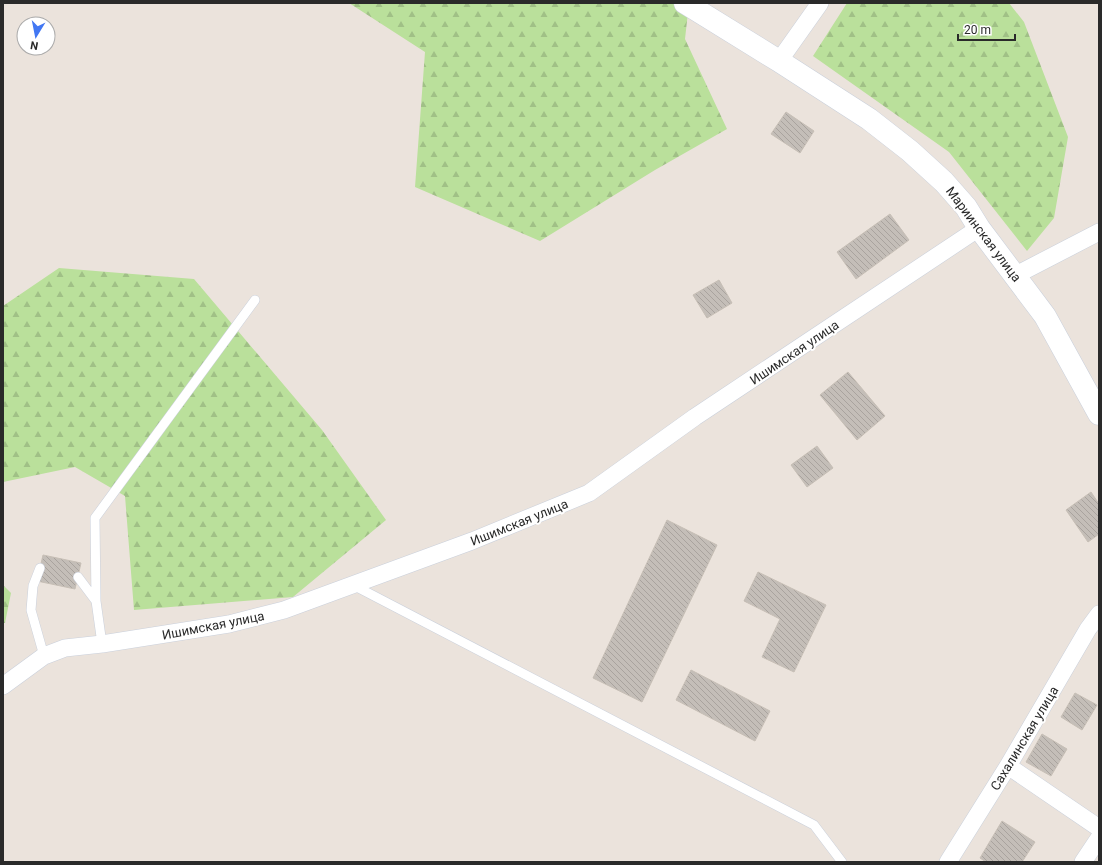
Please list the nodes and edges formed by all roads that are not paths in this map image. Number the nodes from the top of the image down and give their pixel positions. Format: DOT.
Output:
graph roads {
  1 [pos="685,3"];
  2 [pos="820,3"];
  3 [pos="779,61"];
  4 [pos="980,228"];
  5 [pos="1099,232"];
  6 [pos="1016,275"];
  7 [pos="255,300"];
  8 [pos="1099,414"];
  9 [pos="40,568"];
  10 [pos="78,577"];
  11 [pos="352,585"];
  12 [pos="96,601"];
  13 [pos="1099,614"];
  14 [pos="102,644"];
  15 [pos="44,656"];
  16 [pos="3,686"];
  17 [pos="1008,766"];
  18 [pos="1099,828"];
  19 [pos="1099,838"];
  20 [pos="842,862"];
  21 [pos="948,862"];
  22 [pos="1083,862"];
  1 -- 3 [label="main road, Мариинская улица"];
  2 -- 3 [label="street"];
  3 -- 4 [label="main road, Мариинская улица"];
  4 -- 6 [label="main road, Мариинская улица"];
  4 -- 11 [label="street, Ишимская улица"];
  5 -- 6 [label="street"];
  6 -- 8 [label="main road, Мариинская улица"];
  7 -- 12 [label="lane"];
  9 -- 15 [label="lane"];
  10 -- 12 [label="lane"];
  11 -- 14 [label="street, Ишимская улица"];
  11 -- 20 [label="lane"];
  12 -- 14 [label="lane"];
  13 -- 17 [label="street, Сахалинская улица"];
  14 -- 15 [label="street, Ишимская улица"];
  15 -- 16 [label="street, Ишимская улица"];
  17 -- 18 [label="street"];
  17 -- 21 [label="street, Сахалинская улица"];
  19 -- 22 [label="street"];
}
